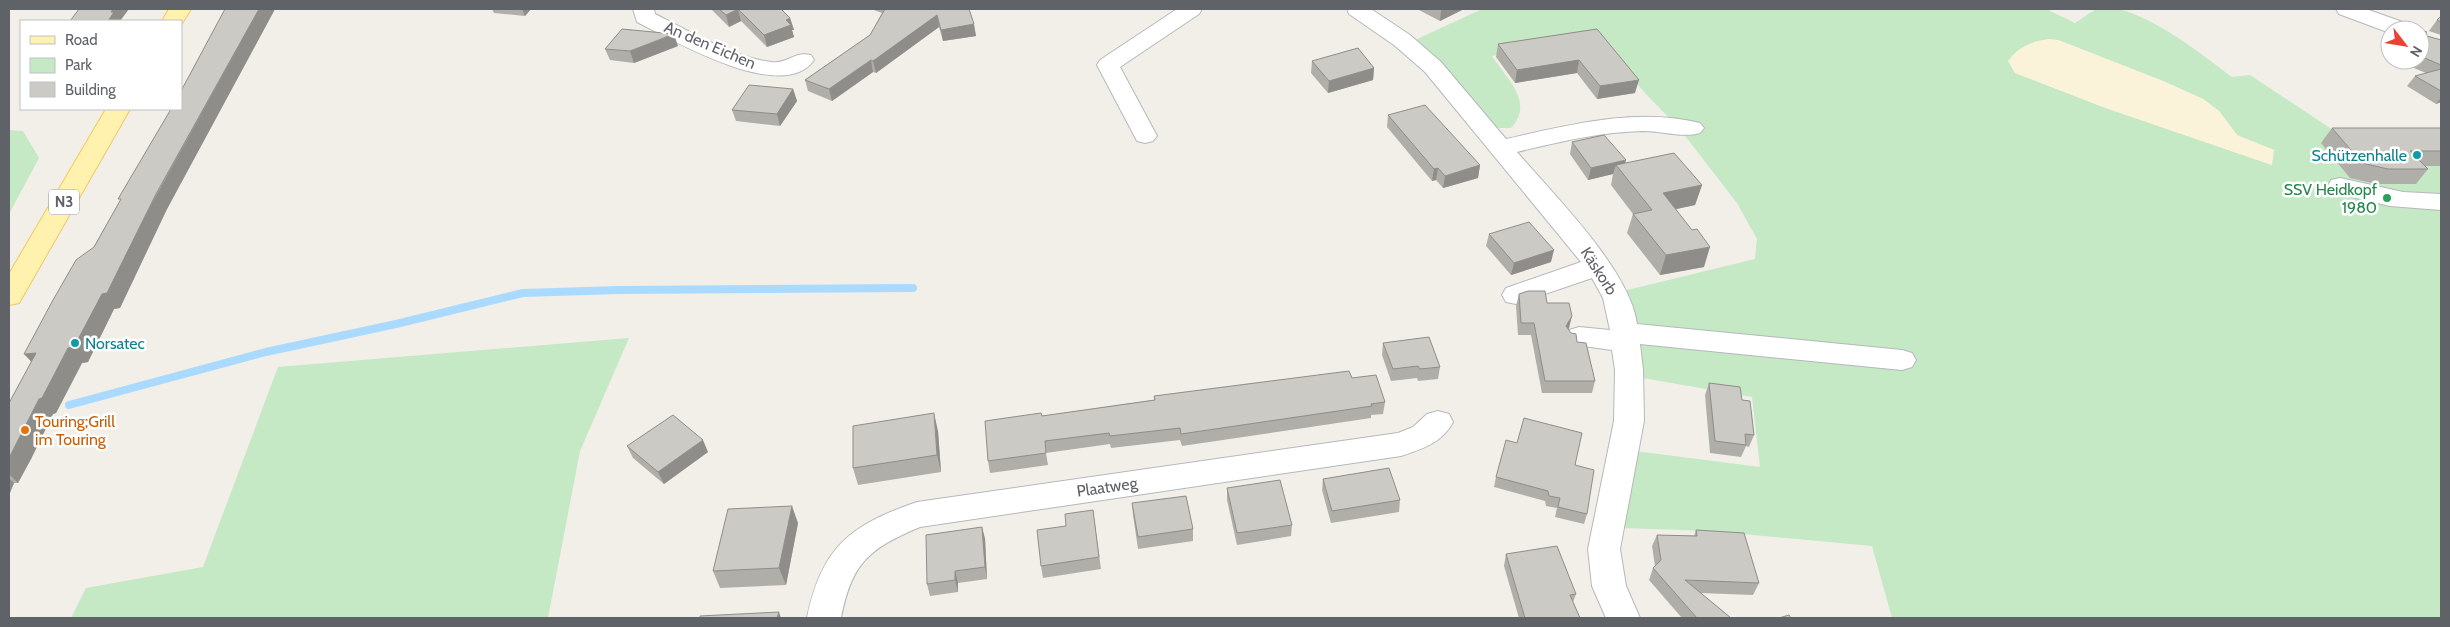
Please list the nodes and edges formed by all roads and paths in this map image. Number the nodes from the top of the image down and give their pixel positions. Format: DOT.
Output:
graph roads {
  1 [pos="180,9"];
  2 [pos="623,9"];
  3 [pos="1190,9"];
  4 [pos="1357,9"];
  5 [pos="2347,9"];
  6 [pos="651,11"];
  7 [pos="174,20"];
  8 [pos="2380,21"];
  9 [pos="803,60"];
  10 [pos="117,110"];
  11 [pos="1692,128"];
  12 [pos="1145,136"];
  13 [pos="1501,148"];
  14 [pos="2340,186"];
  15 [pos="2441,202"];
  16 [pos="1599,266"];
  17 [pos="1516,295"];
  18 [pos="9,296"];
  19 [pos="1578,337"];
  20 [pos="1626,337"];
  21 [pos="1902,360"];
  22 [pos="1438,422"];
  23 [pos="824,618"];
  24 [pos="1623,618"];
  1 -- 7 [label="main road"];
  2 -- 6 [label="street, An den Eichen"];
  3 -- 12 [label="street"];
  4 -- 13 [label="street, Käskorb"];
  5 -- 8 [label="street"];
  6 -- 9 [label="street, An den Eichen"];
  10 -- 18 [label="main road, N3"];
  11 -- 13 [label="street"];
  13 -- 16 [label="street, Käskorb"];
  14 -- 15 [label="street"];
  16 -- 17 [label="street"];
  16 -- 20 [label="street, Käskorb"];
  19 -- 20 [label="street"];
  20 -- 21 [label="street"];
  20 -- 24 [label="street, Käskorb"];
  22 -- 23 [label="street, Plaatweg"];
}
